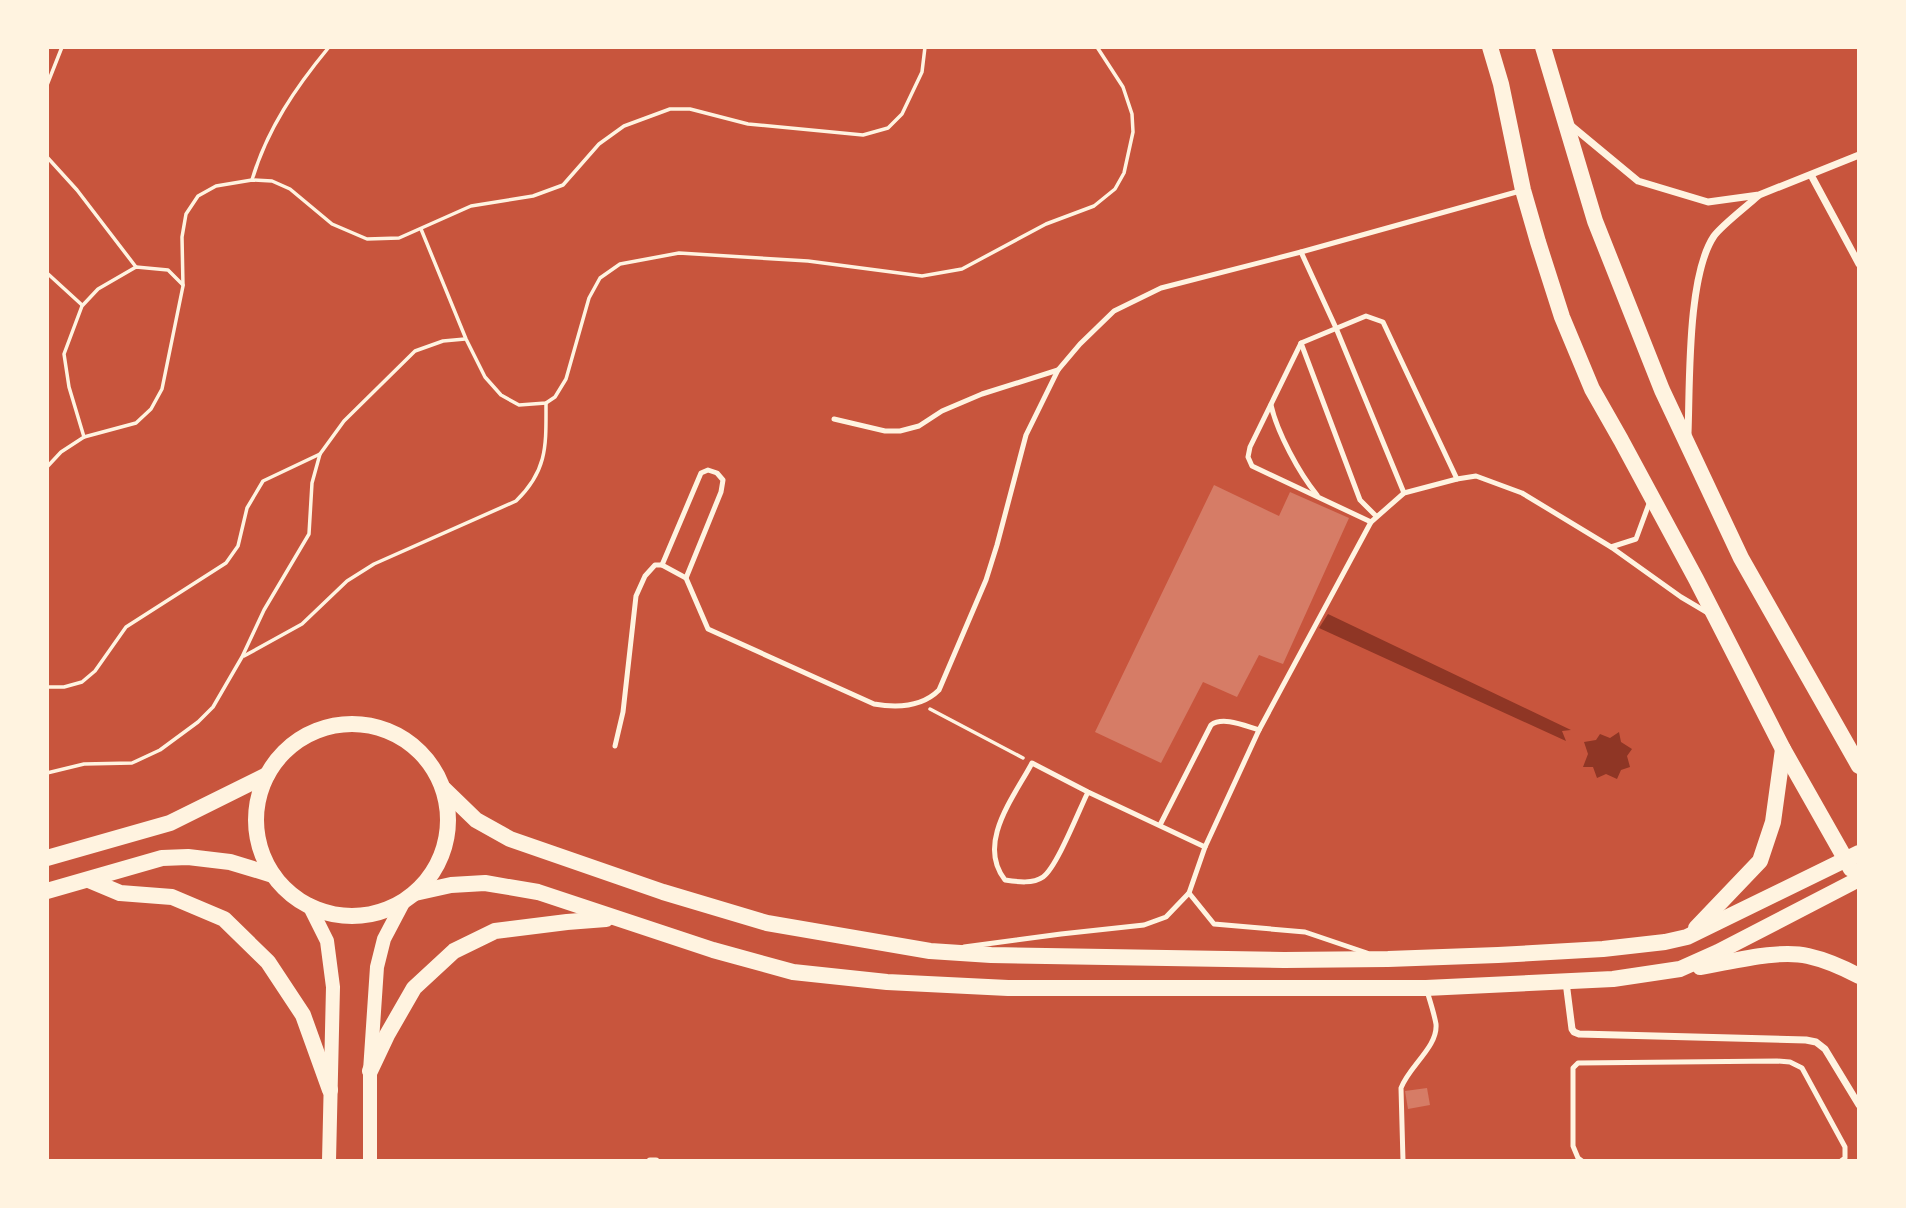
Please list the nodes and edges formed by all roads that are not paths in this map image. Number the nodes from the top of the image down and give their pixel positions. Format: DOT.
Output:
graph roads {
  1 [pos="1490,47"];
  2 [pos="1543,47"];
  3 [pos="1565,121"];
  4 [pos="1859,155"];
  5 [pos="1811,174"];
  6 [pos="1523,190"];
  7 [pos="1759,195"];
  8 [pos="1301,252"];
  9 [pos="1859,264"];
  10 [pos="1336,328"];
  11 [pos="1301,343"];
  12 [pos="1058,370"];
  13 [pos="1271,405"];
  14 [pos="834,419"];
  15 [pos="1687,445"];
  16 [pos="1457,479"];
  17 [pos="1404,493"];
  18 [pos="1651,496"];
  19 [pos="1318,497"];
  20 [pos="1376,516"];
  21 [pos="1371,522"];
  22 [pos="1611,547"];
  23 [pos="662,565"];
  24 [pos="686,578"];
  25 [pos="1715,618"];
  26 [pos="1259,730"];
  27 [pos="615,746"];
  28 [pos="1783,749"];
  29 [pos="1859,766"];
  30 [pos="267,775"];
  31 [pos="444,789"];
  32 [pos="1088,792"];
  33 [pos="1160,825"];
  34 [pos="1205,847"];
  35 [pos="1852,856"];
  36 [pos="47,858"];
  37 [pos="273,875"];
  38 [pos="89,880"];
  39 [pos="1858,881"];
  40 [pos="47,891"];
  41 [pos="1189,893"];
  42 [pos="410,897"];
  43 [pos="309,905"];
  44 [pos="615,918"];
  45 [pos="1687,937"];
  46 [pos="930,951"];
  47 [pos="1388,959"];
  48 [pos="1680,969"];
  49 [pos="1859,976"];
  50 [pos="1566,981"];
  51 [pos="1426,988"];
  52 [pos="370,1071"];
  53 [pos="330,1090"];
  54 [pos="1859,1105"];
  55 [pos="329,1161"];
  56 [pos="370,1161"];
  57 [pos="650,1161"];
  58 [pos="656,1161"];
  59 [pos="1404,1161"];
  60 [pos="1582,1161"];
  61 [pos="1841,1161"];
  1 -- 6 [label="main road"];
  2 -- 3 [label="main road"];
  3 -- 7 [label="street"];
  3 -- 15 [label="main road"];
  4 -- 5 [label="street"];
  5 -- 7 [label="street"];
  5 -- 9 [label="street"];
  6 -- 8 [label="lane"];
  6 -- 18 [label="main road"];
  7 -- 15 [label="street"];
  8 -- 10 [label="lane"];
  8 -- 12 [label="lane"];
  10 -- 11 [label="lane"];
  10 -- 16 [label="lane"];
  10 -- 17 [label="lane"];
  11 -- 13 [label="lane"];
  11 -- 20 [label="lane"];
  12 -- 14 [label="lane"];
  12 -- 24 [label="lane"];
  13 -- 19 [label="lane"];
  13 -- 19 [label="lane"];
  15 -- 29 [label="main road"];
  16 -- 17 [label="lane"];
  16 -- 22 [label="lane"];
  17 -- 20 [label="lane"];
  18 -- 22 [label="lane"];
  18 -- 25 [label="main road"];
  19 -- 21 [label="lane"];
  20 -- 21 [label="lane"];
  21 -- 26 [label="lane"];
  22 -- 25 [label="lane"];
  23 -- 24 [label="lane"];
  23 -- 24 [label="lane"];
  23 -- 27 [label="lane"];
  25 -- 28 [label="main road"];
  26 -- 33 [label="lane"];
  26 -- 34 [label="lane"];
  28 -- 35 [label="main road"];
  28 -- 45 [label="main road"];
  30 -- 31 [label="main road"];
  30 -- 36 [label="main road"];
  30 -- 37 [label="main road"];
  31 -- 42 [label="main road"];
  31 -- 46 [label="main road"];
  32 -- 32 [label="lane"];
  32 -- 33 [label="lane"];
  33 -- 34 [label="lane"];
  34 -- 41 [label="lane"];
  35 -- 39 [label="main road"];
  35 -- 45 [label="main road"];
  37 -- 38 [label="main road"];
  37 -- 43 [label="main road"];
  38 -- 40 [label="main road"];
  38 -- 53 [label="main road"];
  39 -- 48 [label="main road"];
  41 -- 46 [label="lane"];
  41 -- 47 [label="lane"];
  42 -- 43 [label="main road"];
  42 -- 44 [label="main road"];
  42 -- 52 [label="main road"];
  43 -- 53 [label="main road"];
  44 -- 51 [label="main road"];
  44 -- 52 [label="main road"];
  45 -- 47 [label="main road"];
  46 -- 47 [label="main road"];
  48 -- 49 [label="main road"];
  48 -- 50 [label="main road"];
  50 -- 51 [label="main road"];
  50 -- 54 [label="street"];
  51 -- 59 [label="lane"];
  52 -- 56 [label="main road"];
  53 -- 55 [label="main road"];
  57 -- 58 [label="street"];
  60 -- 61 [label="lane"];
}
